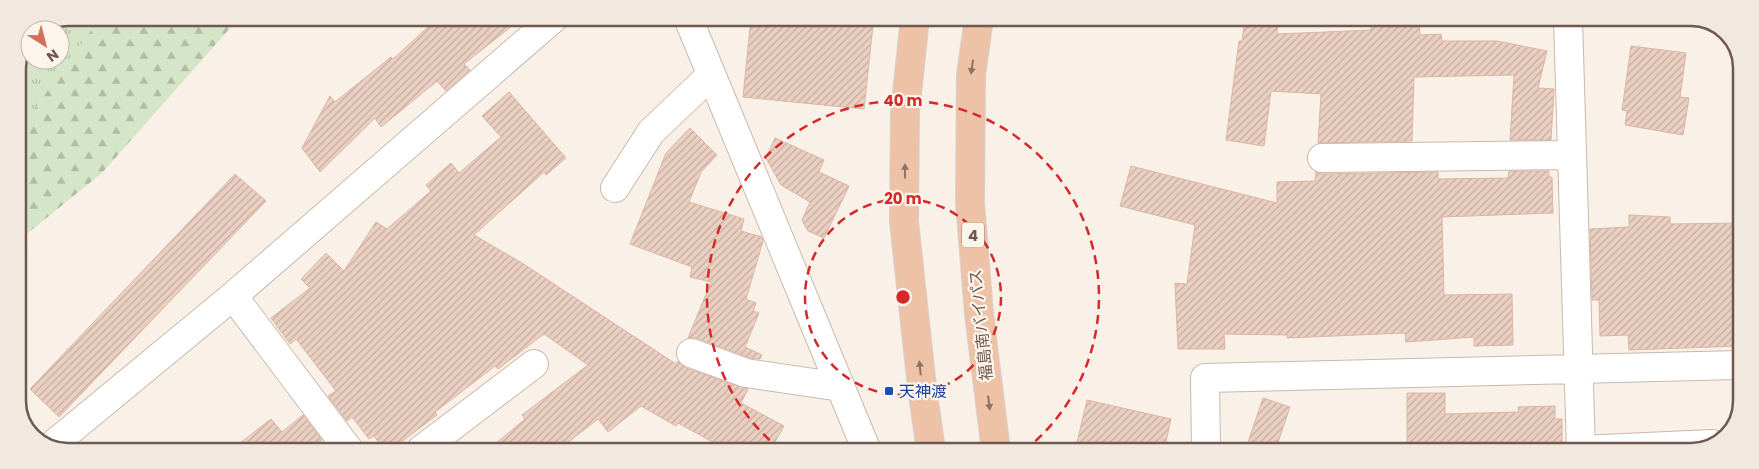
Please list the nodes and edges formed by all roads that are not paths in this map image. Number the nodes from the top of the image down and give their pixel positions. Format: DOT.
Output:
graph roads {
  1 [pos="545,26"];
  2 [pos="691,26"];
  3 [pos="914,26"];
  4 [pos="978,26"];
  5 [pos="1568,26"];
  6 [pos="711,75"];
  7 [pos="1572,156"];
  8 [pos="1322,158"];
  9 [pos="615,188"];
  10 [pos="233,296"];
  11 [pos="691,353"];
  12 [pos="534,364"];
  13 [pos="1733,366"];
  14 [pos="1578,369"];
  15 [pos="841,387"];
  16 [pos="57,441"];
  17 [pos="344,443"];
  18 [pos="430,443"];
  19 [pos="864,443"];
  20 [pos="930,443"];
  21 [pos="995,443"];
  22 [pos="1206,443"];
  23 [pos="1581,443"];
  1 -- 10 [label="street"];
  2 -- 6 [label="street"];
  20 -- 3 [label="highway, one-way"];
  4 -- 21 [label="highway, 福島南バイパス / 4, one-way"];
  5 -- 7 [label="street"];
  6 -- 9 [label="street"];
  6 -- 15 [label="street"];
  7 -- 8 [label="street"];
  7 -- 14 [label="street"];
  10 -- 16 [label="street"];
  10 -- 17 [label="street"];
  11 -- 15 [label="street"];
  12 -- 18 [label="street"];
  13 -- 14 [label="street"];
  14 -- 22 [label="street"];
  14 -- 23 [label="street"];
  15 -- 19 [label="street"];
}
